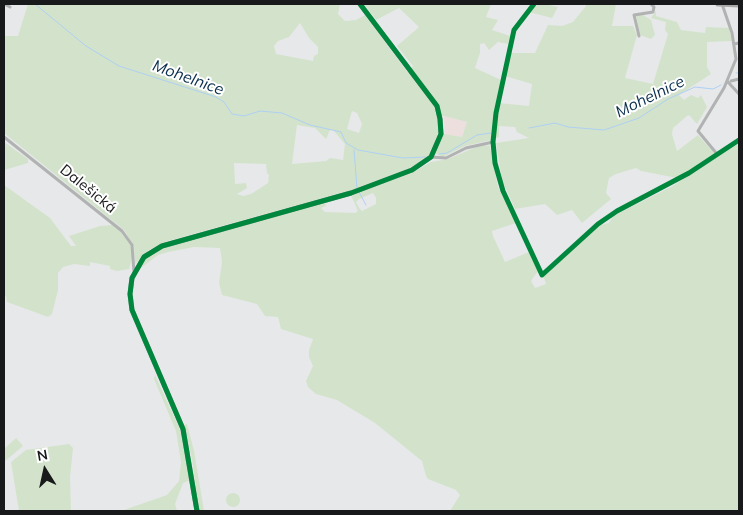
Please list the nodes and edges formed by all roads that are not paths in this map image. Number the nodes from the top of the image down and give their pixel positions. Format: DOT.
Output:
graph roads {
  1 [pos="4,4"];
  2 [pos="360,4"];
  3 [pos="651,4"];
  4 [pos="718,4"];
  5 [pos="722,4"];
  6 [pos="531,5"];
  7 [pos="739,5"];
  8 [pos="10,7"];
  9 [pos="639,36"];
  10 [pos="739,43"];
  11 [pos="734,44"];
  12 [pos="739,80"];
  13 [pos="729,82"];
  14 [pos="739,94"];
  15 [pos="4,137"];
  16 [pos="739,140"];
  17 [pos="494,142"];
  18 [pos="717,154"];
  19 [pos="431,157"];
  20 [pos="134,272"];
  21 [pos="197,511"];
  1 -- 8 [label="street"];
  2 -- 19 [label="street"];
  3 -- 9 [label="street"];
  4 -- 5 [label="street"];
  5 -- 7 [label="street"];
  5 -- 11 [label="street"];
  6 -- 17 [label="street"];
  10 -- 11 [label="street"];
  11 -- 13 [label="street"];
  12 -- 13 [label="street"];
  13 -- 14 [label="street"];
  13 -- 18 [label="street"];
  15 -- 20 [label="street, Dalešická"];
  16 -- 18 [label="street"];
  17 -- 18 [label="street"];
  17 -- 19 [label="street"];
  19 -- 20 [label="street"];
  20 -- 21 [label="street"];
}
